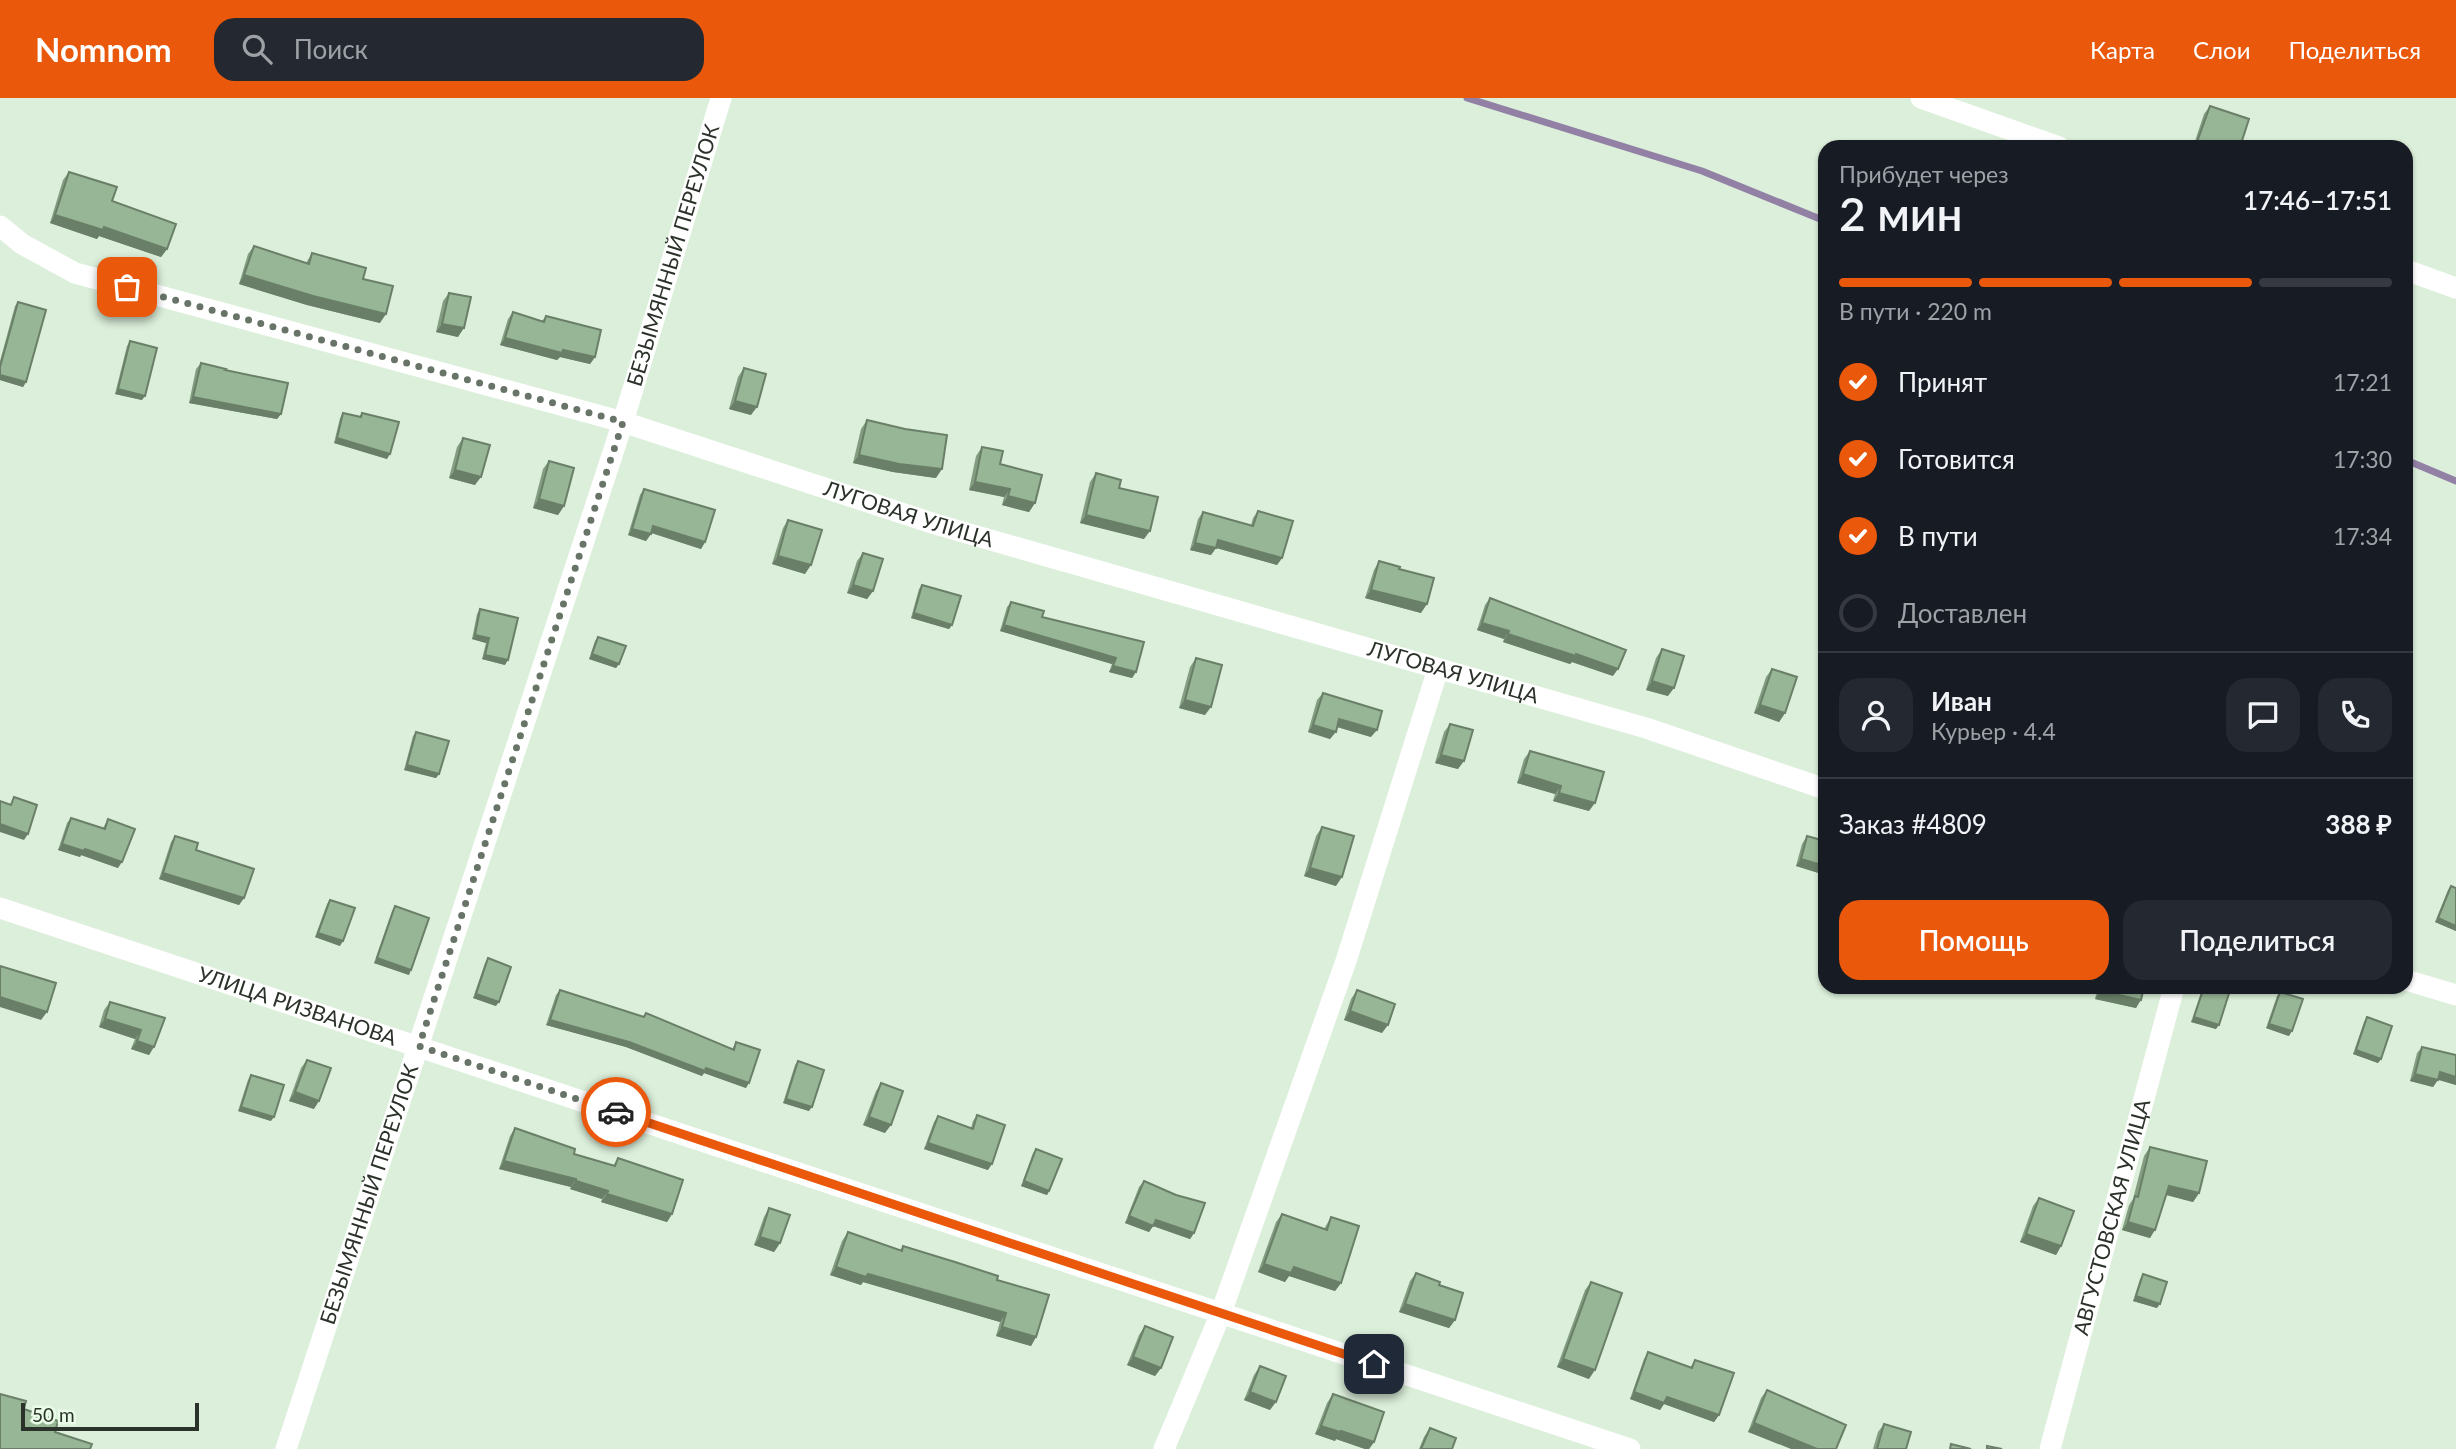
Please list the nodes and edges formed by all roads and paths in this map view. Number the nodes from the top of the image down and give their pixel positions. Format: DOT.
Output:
graph roads {
  1 [pos="721,98"];
  2 [pos="1921,98"];
  3 [pos="2039,140"];
  4 [pos="0,226"];
  5 [pos="2413,273"];
  6 [pos="2456,288"];
  7 [pos="623,422"];
  8 [pos="1438,669"];
  9 [pos="1818,787"];
  10 [pos="0,908"];
  11 [pos="2413,982"];
  12 [pos="2172,994"];
  13 [pos="2456,995"];
  14 [pos="419,1046"];
  15 [pos="1220,1313"];
  16 [pos="286,1449"];
  17 [pos="1164,1449"];
  18 [pos="1630,1449"];
  19 [pos="2050,1449"];
  1 -- 7 [label="street, БЕЗЫМЯННЫЙ ПЕРЕУЛОК"];
  2 -- 3 [label="street"];
  4 -- 7 [label="street, ЛУГОВАЯ УЛИЦА"];
  5 -- 6 [label="street"];
  7 -- 8 [label="street, ЛУГОВАЯ УЛИЦА"];
  7 -- 14 [label="street, БЕЗЫМЯННЫЙ ПЕРЕУЛОК"];
  8 -- 9 [label="street, ЛУГОВАЯ УЛИЦА"];
  8 -- 15 [label="street"];
  10 -- 14 [label="street, УЛИЦА РИЗВАНОВА"];
  11 -- 13 [label="street"];
  12 -- 19 [label="street, АВГУСТОВСКАЯ УЛИЦА"];
  14 -- 15 [label="street, УЛИЦА РИЗВАНОВА"];
  14 -- 16 [label="street, БЕЗЫМЯННЫЙ ПЕРЕУЛОК"];
  15 -- 17 [label="street"];
  15 -- 18 [label="street, УЛИЦА РИЗВАНОВА"];
}
